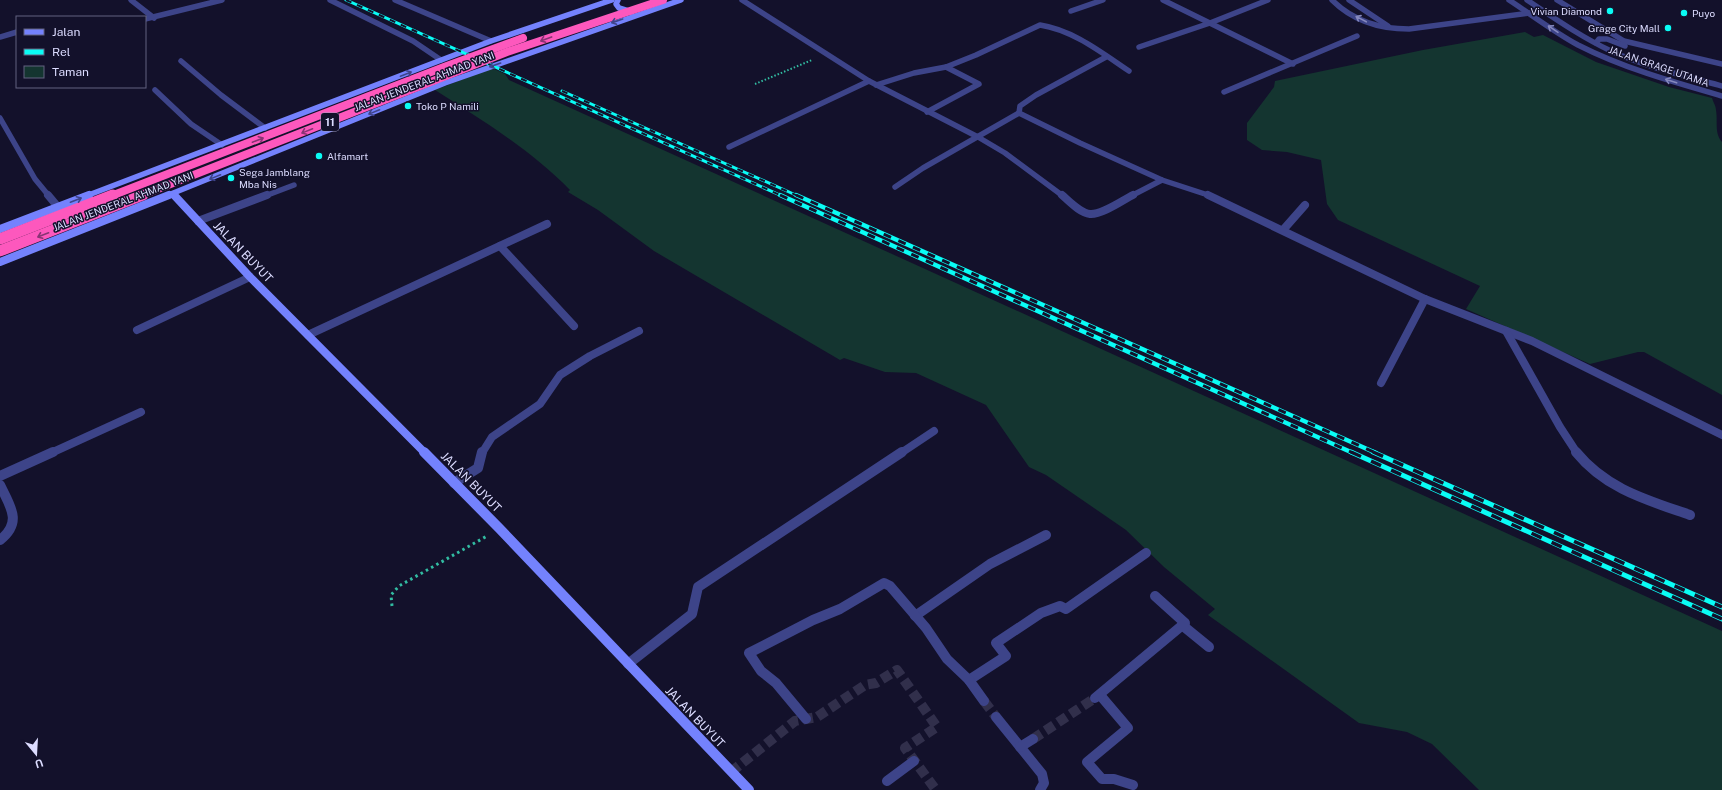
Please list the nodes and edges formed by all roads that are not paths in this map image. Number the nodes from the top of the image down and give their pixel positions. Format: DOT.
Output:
graph roads {
  1 [pos="130,0"];
  2 [pos="222,0"];
  3 [pos="330,0"];
  4 [pos="395,0"];
  5 [pos="612,0"];
  6 [pos="618,0"];
  7 [pos="636,0"];
  8 [pos="663,0"];
  9 [pos="681,0"];
  10 [pos="742,0"];
  11 [pos="1103,0"];
  12 [pos="1163,0"];
  13 [pos="1268,0"];
  14 [pos="1332,0"];
  15 [pos="1509,0"];
  16 [pos="1527,0"];
  17 [pos="1557,0"];
  18 [pos="1351,2"];
  19 [pos="1338,6"];
  20 [pos="647,11"];
  21 [pos="1071,11"];
  22 [pos="1544,11"];
  23 [pos="1528,13"];
  24 [pos="154,18"];
  25 [pos="146,19"];
  26 [pos="1210,23"];
  27 [pos="1394,30"];
  28 [pos="16,32"];
  29 [pos="1357,36"];
  30 [pos="0,38"];
  31 [pos="491,41"];
  32 [pos="1596,43"];
  33 [pos="1139,47"];
  34 [pos="1645,52"];
  35 [pos="1106,57"];
  36 [pos="441,60"];
  37 [pos="181,61"];
  38 [pos="1293,64"];
  39 [pos="1722,64"];
  40 [pos="946,67"];
  41 [pos="1129,70"];
  42 [pos="869,81"];
  43 [pos="876,85"];
  44 [pos="1722,86"];
  45 [pos="155,90"];
  46 [pos="1224,92"];
  47 [pos="1722,96"];
  48 [pos="310,111"];
  49 [pos="927,112"];
  50 [pos="1019,113"];
  51 [pos="0,118"];
  52 [pos="339,126"];
  53 [pos="269,128"];
  54 [pos="978,137"];
  55 [pos="225,145"];
  56 [pos="729,147"];
  57 [pos="1162,180"];
  58 [pos="294,185"];
  59 [pos="895,187"];
  60 [pos="172,194"];
  61 [pos="1305,204"];
  62 [pos="58,207"];
  63 [pos="198,221"];
  64 [pos="547,224"];
  65 [pos="0,229"];
  66 [pos="1283,230"];
  67 [pos="0,239"];
  68 [pos="500,246"];
  69 [pos="0,251"];
  70 [pos="0,262"];
  71 [pos="250,277"];
  72 [pos="1426,299"];
  73 [pos="574,326"];
  74 [pos="137,330"];
  75 [pos="639,331"];
  76 [pos="1506,331"];
  77 [pos="308,335"];
  78 [pos="1381,383"];
  79 [pos="141,412"];
  80 [pos="934,431"];
  81 [pos="1722,435"];
  82 [pos="0,476"];
  83 [pos="454,483"];
  84 [pos="0,485"];
  85 [pos="1690,515"];
  86 [pos="1046,535"];
  87 [pos="0,540"];
  88 [pos="1146,553"];
  89 [pos="1156,596"];
  90 [pos="915,616"];
  91 [pos="1182,625"];
  92 [pos="1209,648"];
  93 [pos="628,664"];
  94 [pos="968,680"];
  95 [pos="984,701"];
  96 [pos="996,716"];
  97 [pos="806,719"];
  98 [pos="1033,739"];
  99 [pos="1020,747"];
  100 [pos="914,761"];
  101 [pos="887,781"];
  102 [pos="1133,784"];
  103 [pos="749,790"];
  104 [pos="1040,790"];
  1 -- 24 [label="street"];
  2 -- 24 [label="street"];
  3 -- 36 [label="street"];
  4 -- 31 [label="street"];
  5 -- 31 [label="street, JALAN JENDERAL AHMAD YANI"];
  6 -- 20 [label="street"];
  67 -- 7 [label="highway, JALAN JENDERAL AHMAD YANI / 11, one-way, bridge"];
  8 -- 69 [label="highway, JALAN JENDERAL AHMAD YANI / 11, one-way, bridge"];
  9 -- 20 [label="street, JALAN JENDERAL AHMAD YANI"];
  10 -- 42 [label="street"];
  11 -- 21 [label="street"];
  12 -- 26 [label="street"];
  13 -- 26 [label="street"];
  14 -- 19 [label="street"];
  15 -- 23 [label="street, JALAN GRAGE UTAMA"];
  16 -- 22 [label="street, JALAN GRAGE UTAMA"];
  17 -- 39 [label="street"];
  18 -- 19 [label="street"];
  18 -- 27 [label="street"];
  27 -- 19 [label="street, one-way"];
  20 -- 52 [label="street, JALAN JENDERAL AHMAD YANI, one-way"];
  22 -- 23 [label="street"];
  22 -- 32 [label="street, JALAN GRAGE UTAMA"];
  23 -- 27 [label="street"];
  47 -- 23 [label="street, JALAN GRAGE UTAMA, one-way"];
  24 -- 25 [label="street"];
  26 -- 33 [label="street"];
  26 -- 38 [label="street"];
  28 -- 30 [label="street"];
  29 -- 38 [label="street"];
  31 -- 36 [label="street, JALAN JENDERAL AHMAD YANI"];
  32 -- 34 [label="street"];
  32 -- 44 [label="street, JALAN GRAGE UTAMA"];
  35 -- 40 [label="street"];
  35 -- 41 [label="street"];
  35 -- 50 [label="street"];
  48 -- 36 [label="street, JALAN JENDERAL AHMAD YANI, one-way"];
  37 -- 53 [label="street"];
  38 -- 46 [label="street"];
  40 -- 43 [label="street"];
  40 -- 49 [label="street"];
  42 -- 43 [label="street"];
  42 -- 56 [label="street"];
  43 -- 49 [label="street"];
  45 -- 55 [label="street"];
  48 -- 52 [label="street"];
  48 -- 53 [label="street, JALAN JENDERAL AHMAD YANI"];
  49 -- 54 [label="street"];
  50 -- 54 [label="street"];
  50 -- 57 [label="street"];
  51 -- 62 [label="street"];
  52 -- 60 [label="street, JALAN JENDERAL AHMAD YANI, one-way"];
  53 -- 55 [label="street, JALAN JENDERAL AHMAD YANI"];
  54 -- 57 [label="street"];
  54 -- 59 [label="street"];
  62 -- 55 [label="street, JALAN JENDERAL AHMAD YANI, one-way"];
  57 -- 66 [label="street"];
  58 -- 63 [label="street"];
  60 -- 63 [label="street, JALAN BUYUT"];
  60 -- 70 [label="street, JALAN JENDERAL AHMAD YANI"];
  61 -- 66 [label="street"];
  62 -- 65 [label="street, JALAN JENDERAL AHMAD YANI"];
  63 -- 71 [label="street, JALAN BUYUT"];
  64 -- 68 [label="street"];
  66 -- 72 [label="street"];
  68 -- 73 [label="street"];
  68 -- 77 [label="street"];
  71 -- 74 [label="street"];
  71 -- 77 [label="street, JALAN BUYUT"];
  72 -- 76 [label="street"];
  72 -- 78 [label="street"];
  75 -- 83 [label="street"];
  76 -- 81 [label="street"];
  76 -- 85 [label="street"];
  77 -- 83 [label="street, JALAN BUYUT"];
  79 -- 82 [label="street"];
  80 -- 93 [label="street"];
  83 -- 93 [label="street, JALAN BUYUT"];
  84 -- 87 [label="street"];
  86 -- 90 [label="street"];
  88 -- 94 [label="street"];
  89 -- 91 [label="street"];
  90 -- 94 [label="street"];
  90 -- 97 [label="street"];
  91 -- 92 [label="street"];
  91 -- 102 [label="street"];
  93 -- 103 [label="street, JALAN BUYUT"];
  94 -- 95 [label="street"];
  96 -- 99 [label="street"];
  98 -- 99 [label="street"];
  99 -- 104 [label="street"];
  100 -- 101 [label="street"];
}
